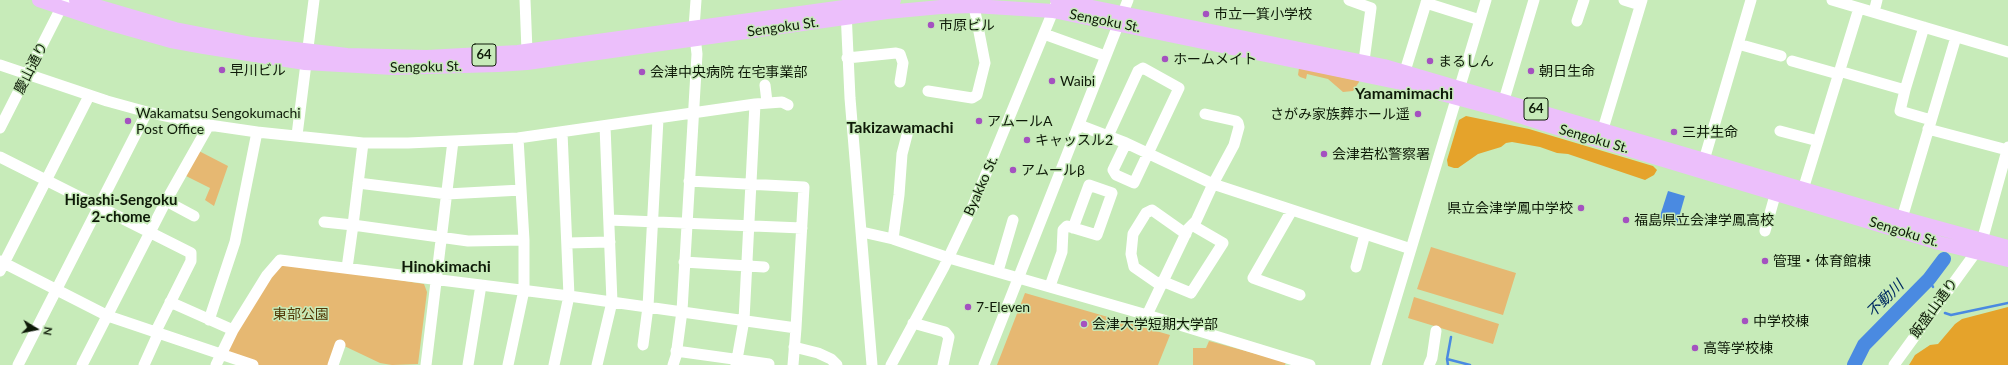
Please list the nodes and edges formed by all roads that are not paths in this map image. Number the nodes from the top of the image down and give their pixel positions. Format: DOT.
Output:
graph roads {
  1 [pos="39,0"];
  2 [pos="76,0"];
  3 [pos="314,0"];
  4 [pos="525,0"];
  5 [pos="696,0"];
  6 [pos="894,0"];
  7 [pos="1349,0"];
  8 [pos="1486,0"];
  9 [pos="1534,0"];
  10 [pos="1584,0"];
  11 [pos="1624,0"];
  12 [pos="1751,0"];
  13 [pos="1832,0"];
  14 [pos="1877,0"];
  15 [pos="1427,2"];
  16 [pos="1641,2"];
  17 [pos="63,4"];
  18 [pos="1056,4"];
  19 [pos="974,6"];
  20 [pos="1859,8"];
  21 [pos="845,9"];
  22 [pos="1124,12"];
  23 [pos="1874,12"];
  24 [pos="1480,20"];
  25 [pos="1577,21"];
  26 [pos="1924,27"];
  27 [pos="695,34"];
  28 [pos="1044,34"];
  29 [pos="1956,37"];
  30 [pos="1738,44"];
  31 [pos="527,51"];
  32 [pos="2008,52"];
  33 [pos="1105,56"];
  34 [pos="1780,56"];
  35 [pos="306,57"];
  36 [pos="848,58"];
  37 [pos="1364,60"];
  38 [pos="1792,60"];
  39 [pos="0,65"];
  40 [pos="1404,71"];
  41 [pos="1839,72"];
  42 [pos="27,75"];
  43 [pos="900,82"];
  44 [pos="765,85"];
  45 [pos="1905,90"];
  46 [pos="928,91"];
  47 [pos="1458,92"];
  48 [pos="89,96"];
  49 [pos="1504,100"];
  50 [pos="768,102"];
  51 [pos="755,104"];
  52 [pos="788,106"];
  53 [pos="147,112"];
  54 [pos="693,114"];
  55 [pos="1205,114"];
  56 [pos="658,119"];
  57 [pos="1929,124"];
  58 [pos="209,125"];
  59 [pos="1079,125"];
  60 [pos="605,126"];
  61 [pos="0,128"];
  62 [pos="1603,129"];
  63 [pos="908,131"];
  64 [pos="1780,131"];
  65 [pos="257,132"];
  66 [pos="562,132"];
  67 [pos="297,135"];
  68 [pos="1108,136"];
  69 [pos="518,138"];
  70 [pos="453,141"];
  71 [pos="1818,141"];
  72 [pos="364,143"];
  73 [pos="1126,143"];
  74 [pos="2008,148"];
  75 [pos="1147,153"];
  76 [pos="0,157"];
  77 [pos="1703,165"];
  78 [pos="47,180"];
  79 [pos="689,180"];
  80 [pos="358,183"];
  81 [pos="751,184"];
  82 [pos="1213,184"];
  83 [pos="521,190"];
  84 [pos="447,194"];
  85 [pos="1802,195"];
  86 [pos="1774,199"];
  87 [pos="166,201"];
  88 [pos="99,207"];
  89 [pos="1292,210"];
  90 [pos="194,216"];
  91 [pos="609,220"];
  92 [pos="1013,220"];
  93 [pos="653,221"];
  94 [pos="324,222"];
  95 [pos="686,222"];
  96 [pos="749,224"];
  97 [pos="1901,224"];
  98 [pos="353,225"];
  99 [pos="1192,225"];
  100 [pos="802,228"];
  101 [pos="1073,228"];
  102 [pos="1765,231"];
  103 [pos="862,232"];
  104 [pos="150,233"];
  105 [pos="1186,234"];
  106 [pos="1365,234"];
  107 [pos="442,237"];
  108 [pos="894,239"];
  109 [pos="524,240"];
  110 [pos="610,242"];
  111 [pos="567,243"];
  112 [pos="1979,247"];
  113 [pos="2008,247"];
  114 [pos="1411,249"];
  115 [pos="949,258"];
  116 [pos="2008,260"];
  117 [pos="684,262"];
  118 [pos="1,265"];
  119 [pos="746,266"];
  120 [pos="764,267"];
  121 [pos="347,268"];
  122 [pos="1356,268"];
  123 [pos="998,271"];
  124 [pos="1019,277"];
  125 [pos="436,280"];
  126 [pos="1161,283"];
  127 [pos="481,285"];
  128 [pos="1050,286"];
  129 [pos="524,290"];
  130 [pos="56,291"];
  131 [pos="1300,295"];
  132 [pos="570,296"];
  133 [pos="170,302"];
  134 [pos="612,302"];
  135 [pos="648,307"];
  136 [pos="682,312"];
  137 [pos="1147,315"];
  138 [pos="108,316"];
  139 [pos="209,320"];
  140 [pos="744,320"];
  141 [pos="913,324"];
  142 [pos="796,328"];
  143 [pos="233,330"];
  144 [pos="1436,331"];
  145 [pos="156,333"];
  146 [pos="340,345"];
  147 [pos="643,345"];
  148 [pos="794,347"];
  149 [pos="676,351"];
  150 [pos="221,354"];
  151 [pos="737,362"];
  152 [pos="769,364"];
  153 [pos="18,365"];
  154 [pos="82,365"];
  155 [pos="144,365"];
  156 [pos="216,365"];
  157 [pos="253,365"];
  158 [pos="333,365"];
  159 [pos="426,365"];
  160 [pos="468,365"];
  161 [pos="508,365"];
  162 [pos="554,365"];
  163 [pos="597,365"];
  164 [pos="672,365"];
  165 [pos="793,365"];
  166 [pos="837,365"];
  167 [pos="872,365"];
  168 [pos="891,365"];
  169 [pos="943,365"];
  170 [pos="984,365"];
  171 [pos="1310,365"];
  172 [pos="1376,365"];
  173 [pos="1429,365"];
  174 [pos="1894,365"];
  1 -- 17 [label="main road, Sengoku St. / 64"];
  2 -- 35 [label="main road, Sengoku St. / 64"];
  3 -- 35 [label="street"];
  4 -- 31 [label="street"];
  5 -- 27 [label="street"];
  6 -- 21 [label="main road, Sengoku St. / 64"];
  7 -- 37 [label="street"];
  8 -- 24 [label="street"];
  9 -- 49 [label="street"];
  10 -- 25 [label="street"];
  11 -- 16 [label="street"];
  12 -- 30 [label="street"];
  13 -- 20 [label="street"];
  14 -- 23 [label="street"];
  15 -- 24 [label="street"];
  15 -- 40 [label="street"];
  16 -- 62 [label="street"];
  17 -- 35 [label="main road, Sengoku St. / 64"];
  17 -- 42 [label="street, 慶山通り"];
  18 -- 19 [label="main road, Sengoku St. / 64"];
  18 -- 22 [label="main road, Sengoku St. / 64"];
  18 -- 28 [label="street, Byakko St."];
  19 -- 21 [label="main road, Sengoku St. / 64"];
  19 -- 46 [label="street"];
  20 -- 23 [label="street"];
  20 -- 41 [label="street"];
  21 -- 27 [label="main road, Sengoku St. / 64"];
  21 -- 36 [label="street"];
  22 -- 33 [label="street"];
  22 -- 37 [label="main road, Sengoku St. / 64"];
  22 -- 47 [label="main road, Sengoku St. / 64"];
  23 -- 26 [label="street"];
  24 -- 47 [label="street"];
  26 -- 29 [label="street"];
  26 -- 45 [label="street"];
  27 -- 31 [label="main road, Sengoku St. / 64"];
  27 -- 35 [label="main road, Sengoku St. / 64"];
  27 -- 54 [label="street"];
  28 -- 33 [label="street"];
  28 -- 115 [label="street, Byakko St."];
  29 -- 32 [label="street"];
  29 -- 57 [label="street"];
  30 -- 34 [label="street"];
  30 -- 77 [label="street"];
  31 -- 35 [label="main road, Sengoku St. / 64"];
  33 -- 59 [label="street"];
  35 -- 67 [label="street"];
  36 -- 43 [label="street"];
  36 -- 103 [label="street"];
  37 -- 40 [label="main road, Sengoku St. / 64"];
  38 -- 41 [label="street"];
  39 -- 42 [label="street"];
  40 -- 47 [label="main road, Sengoku St. / 64"];
  41 -- 45 [label="street"];
  41 -- 71 [label="street"];
  42 -- 48 [label="street"];
  42 -- 61 [label="street, 慶山通り"];
  44 -- 50 [label="street"];
  45 -- 57 [label="street"];
  47 -- 49 [label="main road, Sengoku St. / 64"];
  47 -- 77 [label="main road, Sengoku St. / 64"];
  47 -- 114 [label="street"];
  48 -- 53 [label="street"];
  48 -- 78 [label="street"];
  49 -- 62 [label="main road, Sengoku St. / 64"];
  50 -- 51 [label="street"];
  50 -- 52 [label="street"];
  51 -- 54 [label="street"];
  51 -- 81 [label="street"];
  53 -- 58 [label="street"];
  53 -- 88 [label="street"];
  54 -- 56 [label="street"];
  54 -- 79 [label="street"];
  55 -- 82 [label="street"];
  56 -- 60 [label="street"];
  56 -- 93 [label="street"];
  57 -- 74 [label="street"];
  57 -- 97 [label="street"];
  58 -- 65 [label="street"];
  58 -- 87 [label="street"];
  59 -- 68 [label="street"];
  59 -- 124 [label="street"];
  60 -- 66 [label="street"];
  60 -- 91 [label="street"];
  62 -- 77 [label="main road, Sengoku St. / 64"];
  63 -- 108 [label="street"];
  64 -- 71 [label="street"];
  65 -- 67 [label="street"];
  65 -- 139 [label="street"];
  66 -- 69 [label="street"];
  66 -- 111 [label="street"];
  67 -- 72 [label="street"];
  68 -- 73 [label="street"];
  68 -- 75 [label="street"];
  69 -- 70 [label="street"];
  69 -- 83 [label="street"];
  70 -- 72 [label="street"];
  70 -- 84 [label="street"];
  71 -- 85 [label="street"];
  72 -- 80 [label="street"];
  73 -- 75 [label="street"];
  73 -- 75 [label="street"];
  74 -- 112 [label="street"];
  75 -- 82 [label="street"];
  76 -- 78 [label="street"];
  77 -- 85 [label="main road, Sengoku St. / 64"];
  78 -- 88 [label="street"];
  78 -- 118 [label="street"];
  79 -- 81 [label="street"];
  79 -- 95 [label="street"];
  80 -- 84 [label="street"];
  80 -- 98 [label="street"];
  81 -- 96 [label="street"];
  81 -- 100 [label="street"];
  82 -- 89 [label="street"];
  82 -- 99 [label="street"];
  83 -- 84 [label="street"];
  83 -- 109 [label="street"];
  84 -- 107 [label="street"];
  85 -- 97 [label="main road, Sengoku St. / 64"];
  86 -- 102 [label="street"];
  87 -- 90 [label="street"];
  87 -- 104 [label="street"];
  88 -- 104 [label="street"];
  88 -- 130 [label="street"];
  89 -- 106 [label="street"];
  89 -- 131 [label="street"];
  91 -- 93 [label="street"];
  91 -- 110 [label="street"];
  92 -- 123 [label="street"];
  93 -- 95 [label="street"];
  93 -- 135 [label="street"];
  94 -- 98 [label="street"];
  95 -- 96 [label="street"];
  95 -- 117 [label="street"];
  96 -- 100 [label="street"];
  96 -- 119 [label="street"];
  97 -- 112 [label="main road, Sengoku St. / 64"];
  98 -- 107 [label="street"];
  98 -- 121 [label="street"];
  99 -- 105 [label="street"];
  99 -- 126 [label="street"];
  100 -- 142 [label="street"];
  101 -- 101 [label="street"];
  101 -- 128 [label="street"];
  103 -- 108 [label="street"];
  103 -- 167 [label="street"];
  104 -- 133 [label="street"];
  104 -- 138 [label="street"];
  105 -- 126 [label="street"];
  105 -- 126 [label="street"];
  106 -- 114 [label="street"];
  106 -- 122 [label="street"];
  107 -- 109 [label="street"];
  107 -- 125 [label="street"];
  108 -- 115 [label="street"];
  109 -- 129 [label="street"];
  110 -- 111 [label="street"];
  110 -- 134 [label="street"];
  111 -- 132 [label="street"];
  112 -- 113 [label="main road, Sengoku St. / 64"];
  112 -- 116 [label="main road, Sengoku St. / 64"];
  112 -- 174 [label="street, 飯盛山通り"];
  114 -- 172 [label="street"];
  115 -- 123 [label="street"];
  115 -- 141 [label="street, Byakko St."];
  117 -- 119 [label="street"];
  117 -- 136 [label="street"];
  118 -- 130 [label="street"];
  119 -- 120 [label="street"];
  119 -- 140 [label="street"];
  121 -- 125 [label="street"];
  121 -- 143 [label="street"];
  123 -- 124 [label="street"];
  124 -- 128 [label="street"];
  124 -- 170 [label="street"];
  125 -- 127 [label="street"];
  125 -- 159 [label="street"];
  126 -- 137 [label="street"];
  127 -- 129 [label="street"];
  127 -- 160 [label="street"];
  128 -- 137 [label="street"];
  129 -- 132 [label="street"];
  129 -- 161 [label="street"];
  130 -- 138 [label="street"];
  130 -- 153 [label="street"];
  132 -- 134 [label="street"];
  132 -- 162 [label="street"];
  133 -- 139 [label="street"];
  133 -- 145 [label="street"];
  134 -- 135 [label="street"];
  134 -- 163 [label="street"];
  135 -- 136 [label="street"];
  135 -- 147 [label="street"];
  136 -- 140 [label="street"];
  136 -- 149 [label="street"];
  137 -- 171 [label="street"];
  138 -- 145 [label="street"];
  138 -- 154 [label="street"];
  139 -- 143 [label="street"];
  140 -- 142 [label="street"];
  140 -- 151 [label="street"];
  141 -- 168 [label="street, Byakko St."];
  141 -- 169 [label="street"];
  142 -- 148 [label="street"];
  143 -- 150 [label="street"];
  144 -- 173 [label="street"];
  145 -- 150 [label="street"];
  145 -- 155 [label="street"];
  146 -- 158 [label="street"];
  148 -- 165 [label="street"];
  148 -- 166 [label="street"];
  149 -- 151 [label="street"];
  149 -- 164 [label="street"];
  150 -- 156 [label="street"];
  150 -- 157 [label="street"];
  151 -- 152 [label="street"];
}
